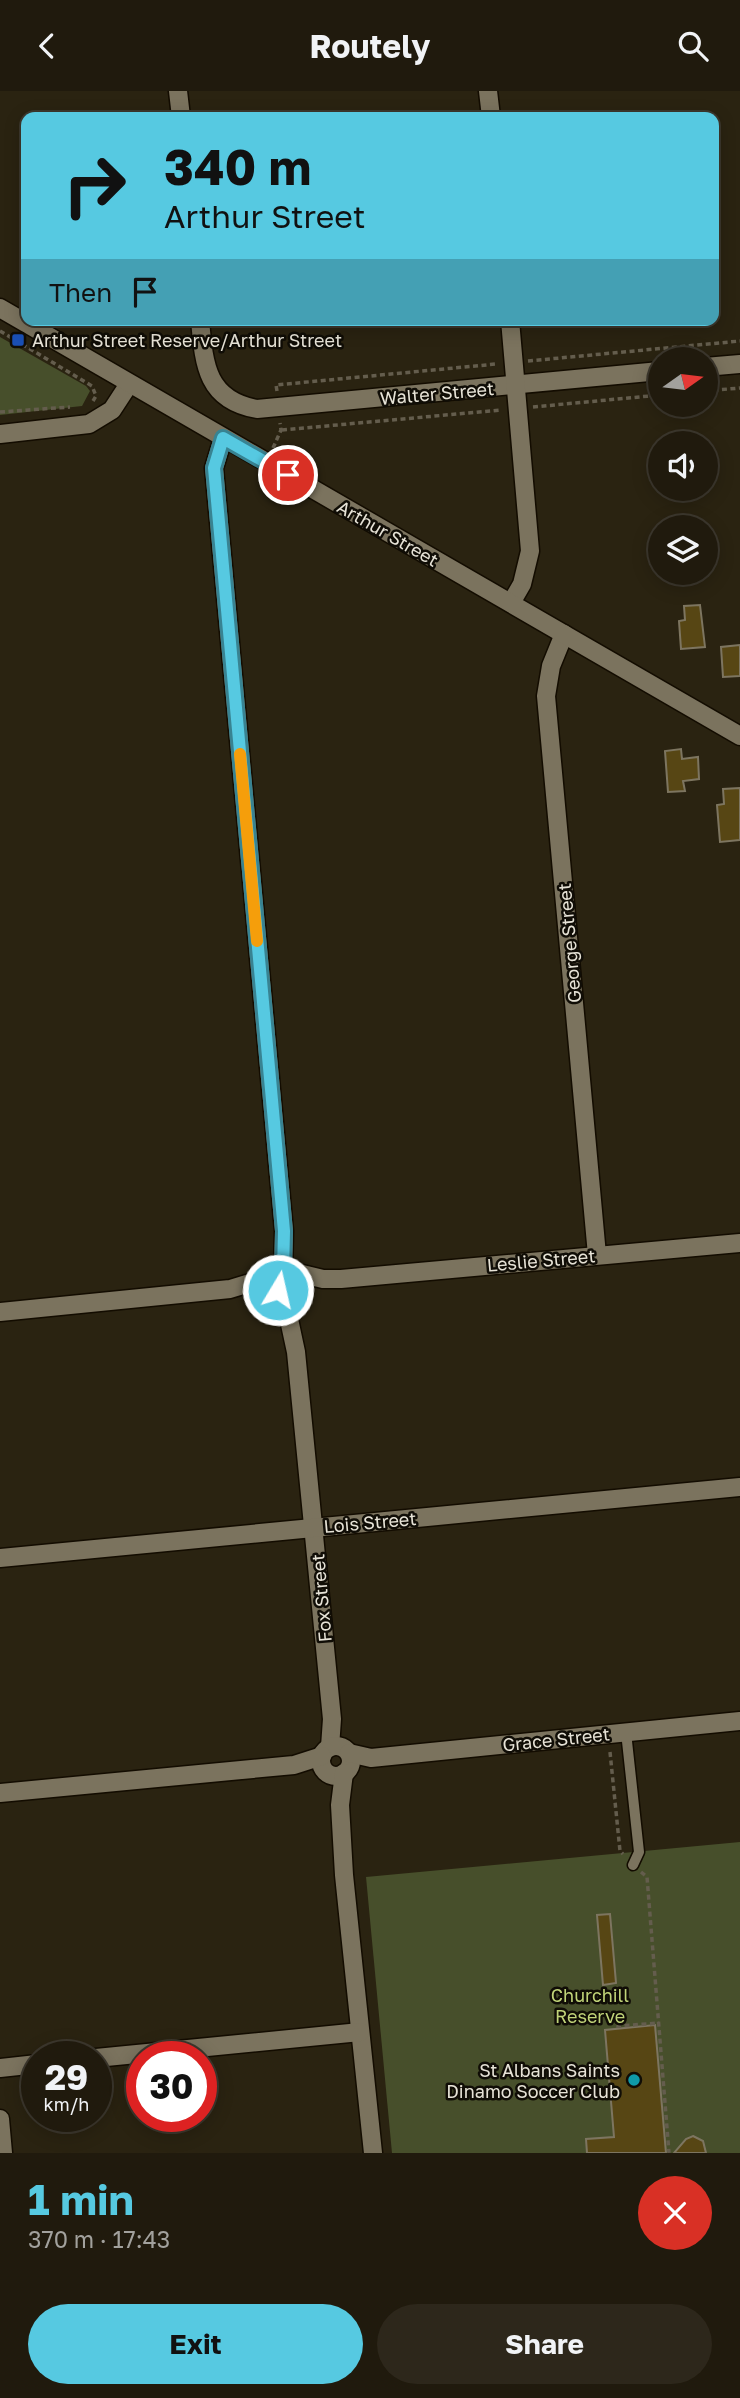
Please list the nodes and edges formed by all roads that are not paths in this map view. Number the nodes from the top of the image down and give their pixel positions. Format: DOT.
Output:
graph roads {
  1 [pos="178,91"];
  2 [pos="488,91"];
  3 [pos="180,112"];
  4 [pos="490,112"];
  5 [pos="0,308"];
  6 [pos="21,320"];
  7 [pos="31,326"];
  8 [pos="201,326"];
  9 [pos="511,326"];
  10 [pos="740,364"];
  11 [pos="718,366"];
  12 [pos="648,373"];
  13 [pos="129,384"];
  14 [pos="516,385"];
  15 [pos="0,434"];
  16 [pos="223,438"];
  17 [pos="511,603"];
  18 [pos="564,634"];
  19 [pos="740,736"];
  20 [pos="740,1243"];
  21 [pos="597,1255"];
  22 [pos="289,1272"];
  23 [pos="341,1279"];
  24 [pos="230,1289"];
  25 [pos="290,1294"];
  26 [pos="0,1312"];
  27 [pos="740,1487"];
  28 [pos="315,1527"];
  29 [pos="0,1558"];
  30 [pos="740,1721"];
  31 [pos="626,1732"];
  32 [pos="336,1761"];
  33 [pos="0,1793"];
  34 [pos="633,1865"];
  35 [pos="360,2032"];
  36 [pos="112,2056"];
  37 [pos="21,2066"];
  38 [pos="0,2068"];
  39 [pos="0,2119"];
  40 [pos="3,2153"];
  41 [pos="373,2153"];
  1 -- 3 [label="street"];
  2 -- 4 [label="street"];
  5 -- 6 [label="street, Arthur Street"];
  7 -- 13 [label="street, Arthur Street"];
  8 -- 14 [label="street, Walter Street"];
  9 -- 14 [label="street"];
  10 -- 11 [label="street"];
  12 -- 14 [label="street, Walter Street"];
  13 -- 15 [label="street"];
  13 -- 16 [label="street, Arthur Street"];
  14 -- 17 [label="street"];
  16 -- 17 [label="street, Arthur Street"];
  16 -- 22 [label="street"];
  17 -- 18 [label="street, Arthur Street"];
  18 -- 19 [label="street, Arthur Street"];
  18 -- 21 [label="street, George Street"];
  20 -- 21 [label="street, Leslie Street"];
  21 -- 23 [label="street, Leslie Street"];
  22 -- 23 [label="street, Leslie Street"];
  22 -- 24 [label="street, Leslie Street"];
  22 -- 25 [label="street"];
  22 -- 25 [label="street"];
  23 -- 25 [label="street, Leslie Street"];
  24 -- 25 [label="street, Leslie Street"];
  24 -- 26 [label="street, Leslie Street"];
  25 -- 28 [label="street, Fox Street"];
  27 -- 28 [label="street, Lois Street"];
  28 -- 29 [label="street, Lois Street"];
  28 -- 32 [label="street, Fox Street"];
  30 -- 31 [label="street, Grace Street"];
  31 -- 32 [label="street, Grace Street"];
  31 -- 34 [label="lane"];
  32 -- 33 [label="street"];
  32 -- 35 [label="street, Fox Street"];
  35 -- 36 [label="street"];
  35 -- 41 [label="street, Fox Street"];
  37 -- 38 [label="street"];
  39 -- 40 [label="street"];
}
